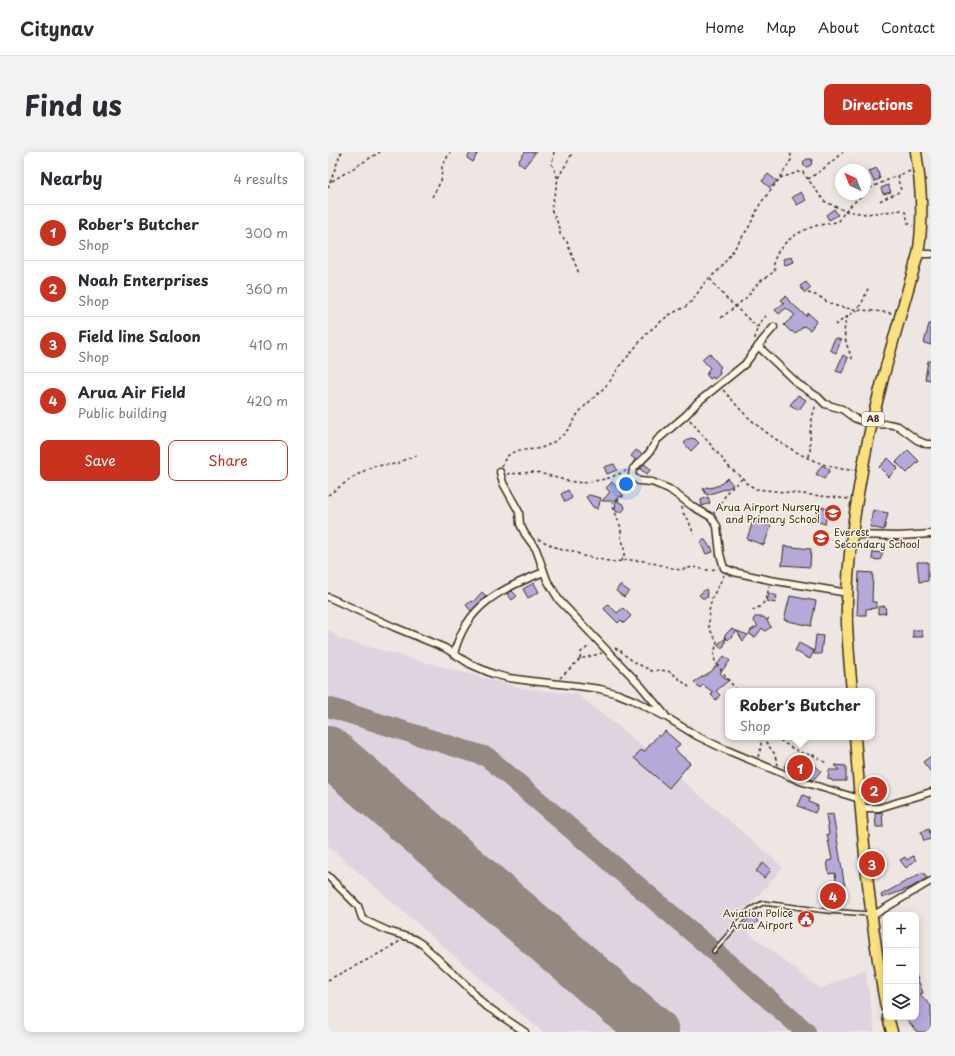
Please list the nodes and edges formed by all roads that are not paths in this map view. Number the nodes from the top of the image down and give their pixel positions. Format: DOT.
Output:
graph roads {
  1 [pos="916,152"];
  2 [pos="918,254"];
  3 [pos="931,254"];
  4 [pos="774,327"];
  5 [pos="758,346"];
  6 [pos="872,425"];
  7 [pos="931,444"];
  8 [pos="500,472"];
  9 [pos="931,534"];
  10 [pos="853,536"];
  11 [pos="544,572"];
  12 [pos="848,593"];
  13 [pos="328,597"];
  14 [pos="454,654"];
  15 [pos="852,688"];
  16 [pos="666,717"];
  17 [pos="855,740"];
  18 [pos="931,792"];
  19 [pos="861,804"];
  20 [pos="328,876"];
  21 [pos="931,881"];
  22 [pos="872,915"];
  23 [pos="714,951"];
  24 [pos="883,992"];
  25 [pos="889,1020"];
  26 [pos="525,1032"];
  27 [pos="892,1032"];
  1 -- 2 [label="main road, A8"];
  2 -- 3 [label="street"];
  2 -- 6 [label="main road, A8"];
  4 -- 5 [label="street"];
  5 -- 6 [label="street"];
  5 -- 12 [label="street"];
  6 -- 7 [label="street"];
  6 -- 10 [label="main road, A8"];
  8 -- 11 [label="street"];
  9 -- 10 [label="street"];
  10 -- 12 [label="main road, A8"];
  11 -- 14 [label="street"];
  11 -- 16 [label="street"];
  12 -- 15 [label="main road, A8"];
  13 -- 14 [label="street"];
  14 -- 16 [label="street"];
  16 -- 19 [label="street"];
  17 -- 19 [label="main road"];
  18 -- 19 [label="street"];
  19 -- 22 [label="main road"];
  20 -- 26 [label="street"];
  21 -- 22 [label="street"];
  22 -- 23 [label="lane"];
  22 -- 24 [label="main road"];
  25 -- 27 [label="main road"];
}
